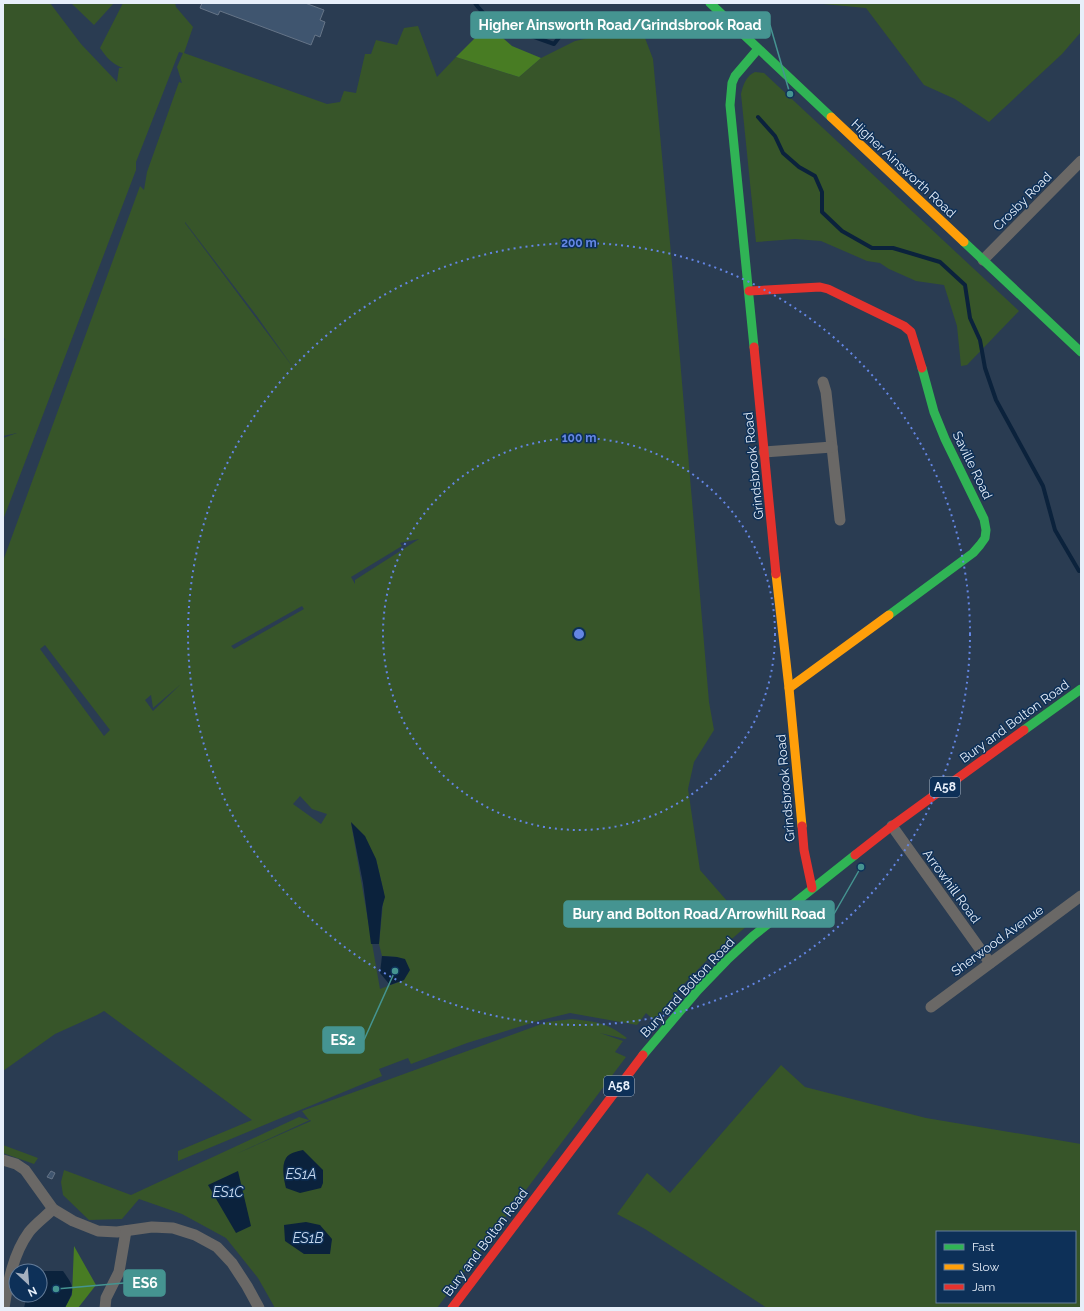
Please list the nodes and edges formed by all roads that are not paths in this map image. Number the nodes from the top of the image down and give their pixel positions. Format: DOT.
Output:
graph roads {
  1 [pos="710,3"];
  2 [pos="758,49"];
  3 [pos="1081,161"];
  4 [pos="982,260"];
  5 [pos="749,291"];
  6 [pos="1081,352"];
  7 [pos="823,382"];
  8 [pos="832,447"];
  9 [pos="764,452"];
  10 [pos="840,520"];
  11 [pos="789,688"];
  12 [pos="1081,689"];
  13 [pos="892,826"];
  14 [pos="812,888"];
  15 [pos="1081,896"];
  16 [pos="990,963"];
  17 [pos="930,1007"];
  18 [pos="3,1160"];
  19 [pos="53,1209"];
  20 [pos="126,1231"];
  21 [pos="4,1308"];
  22 [pos="105,1308"];
  23 [pos="259,1308"];
  24 [pos="452,1308"];
  1 -- 2 [label="main road, Higher Ainsworth Road"];
  2 -- 4 [label="main road, Higher Ainsworth Road"];
  2 -- 5 [label="main road, Grindsbrook Road"];
  3 -- 4 [label="street, Crosby Road"];
  4 -- 6 [label="main road, Higher Ainsworth Road"];
  5 -- 9 [label="main road, Grindsbrook Road"];
  5 -- 11 [label="main road, Saville Road"];
  7 -- 8 [label="street"];
  8 -- 9 [label="street"];
  8 -- 10 [label="street"];
  9 -- 11 [label="main road, Grindsbrook Road"];
  11 -- 14 [label="main road, Grindsbrook Road"];
  12 -- 13 [label="main road, Bury and Bolton Road / A58"];
  13 -- 14 [label="main road, Bury and Bolton Road / A58"];
  13 -- 16 [label="street, Arrowhill Road"];
  14 -- 24 [label="main road, Bury and Bolton Road / A58"];
  15 -- 16 [label="street, Sherwood Avenue"];
  16 -- 17 [label="street, Sherwood Avenue"];
  18 -- 19 [label="street"];
  19 -- 20 [label="street"];
  19 -- 21 [label="street"];
  20 -- 22 [label="street"];
  20 -- 23 [label="street"];
}
